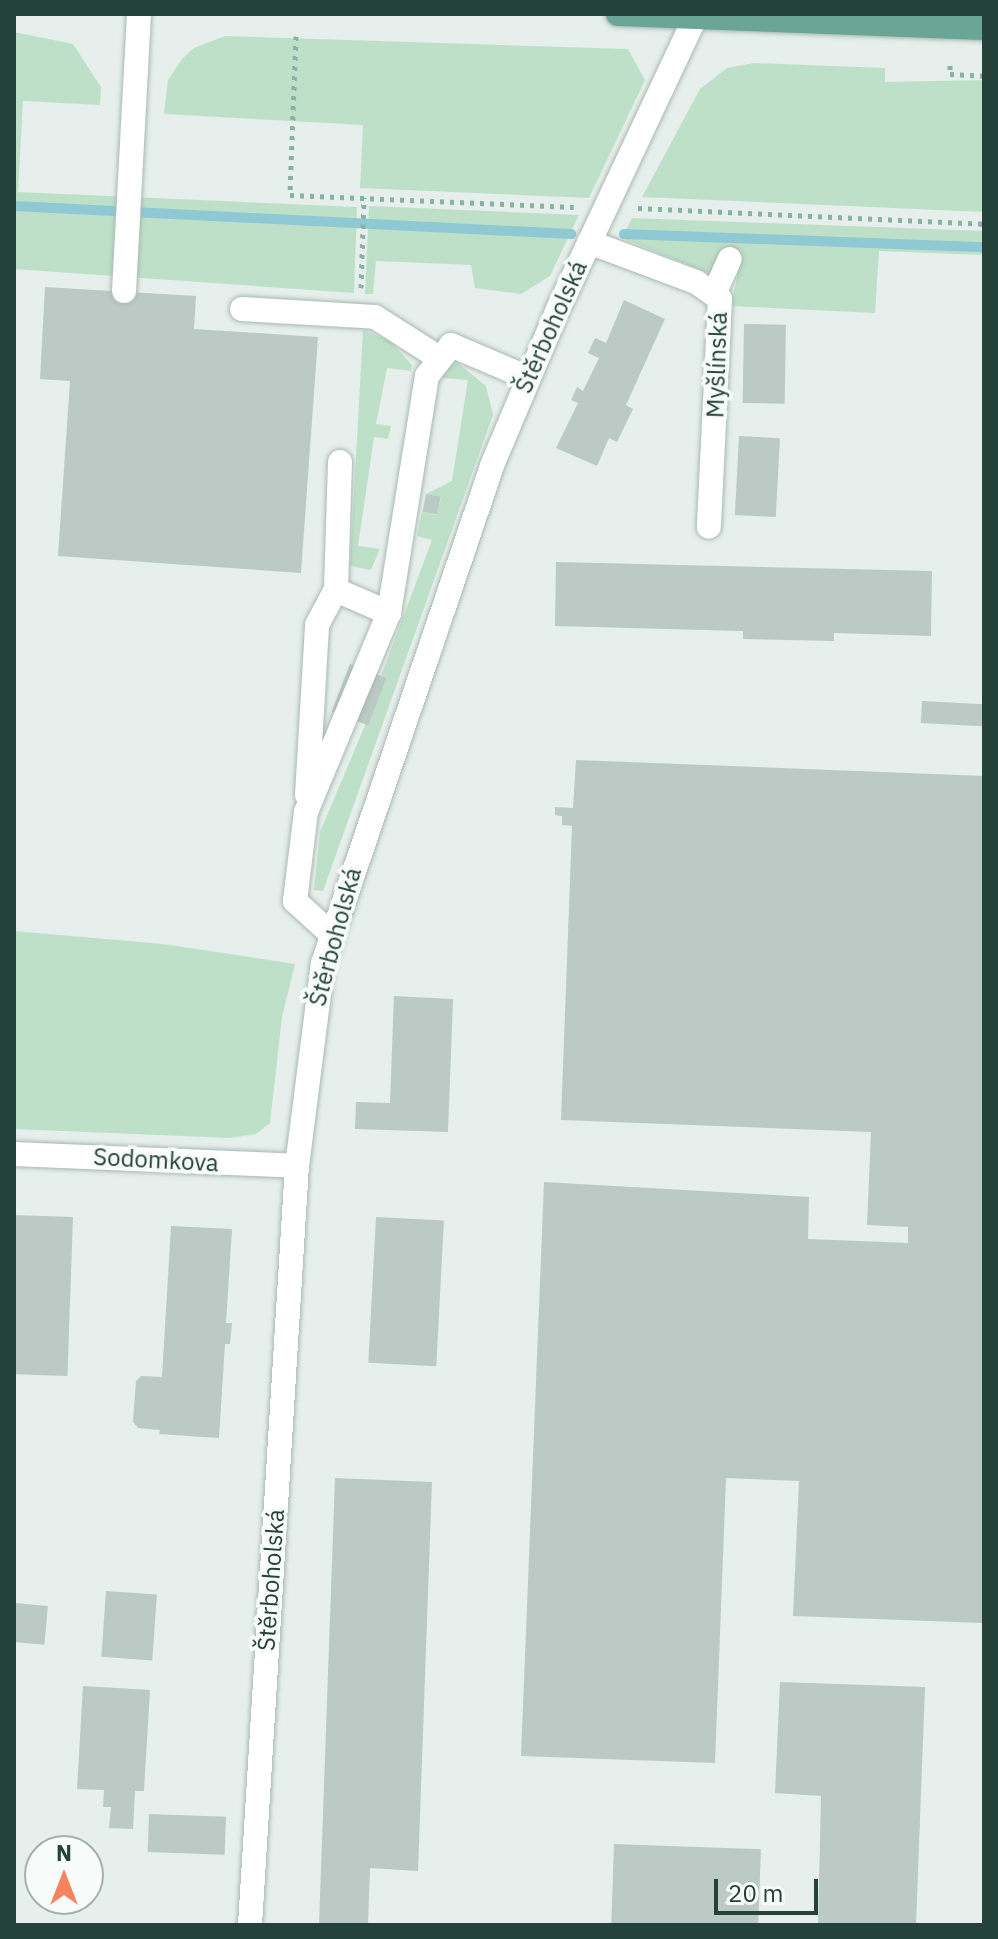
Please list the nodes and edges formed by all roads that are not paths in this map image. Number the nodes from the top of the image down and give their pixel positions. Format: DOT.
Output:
graph roads {
  1 [pos="139,14"];
  2 [pos="618,14"];
  3 [pos="696,15"];
  4 [pos="984,28"];
  5 [pos="589,242"];
  6 [pos="730,259"];
  7 [pos="124,291"];
  8 [pos="715,292"];
  9 [pos="242,309"];
  10 [pos="439,358"];
  11 [pos="528,378"];
  12 [pos="340,462"];
  13 [pos="709,527"];
  14 [pos="336,590"];
  15 [pos="389,613"];
  16 [pos="306,812"];
  17 [pos="331,934"];
  18 [pos="14,1154"];
  19 [pos="297,1166"];
  20 [pos="250,1925"];
  1 -- 7 [label="street"];
  2 -- 3 [label="main road"];
  3 -- 4 [label="main road"];
  3 -- 5 [label="street, Štěrboholská"];
  5 -- 8 [label="street, Myšlínská"];
  5 -- 11 [label="street, Štěrboholská"];
  6 -- 8 [label="street"];
  8 -- 13 [label="street, Myšlínská"];
  9 -- 10 [label="street"];
  10 -- 11 [label="street"];
  10 -- 15 [label="street"];
  11 -- 17 [label="street, Štěrboholská"];
  12 -- 14 [label="street"];
  14 -- 15 [label="street"];
  14 -- 16 [label="street"];
  15 -- 16 [label="street"];
  16 -- 17 [label="street"];
  17 -- 19 [label="street, Štěrboholská"];
  18 -- 19 [label="street, Sodomkova"];
  19 -- 20 [label="street, Štěrboholská"];
}
